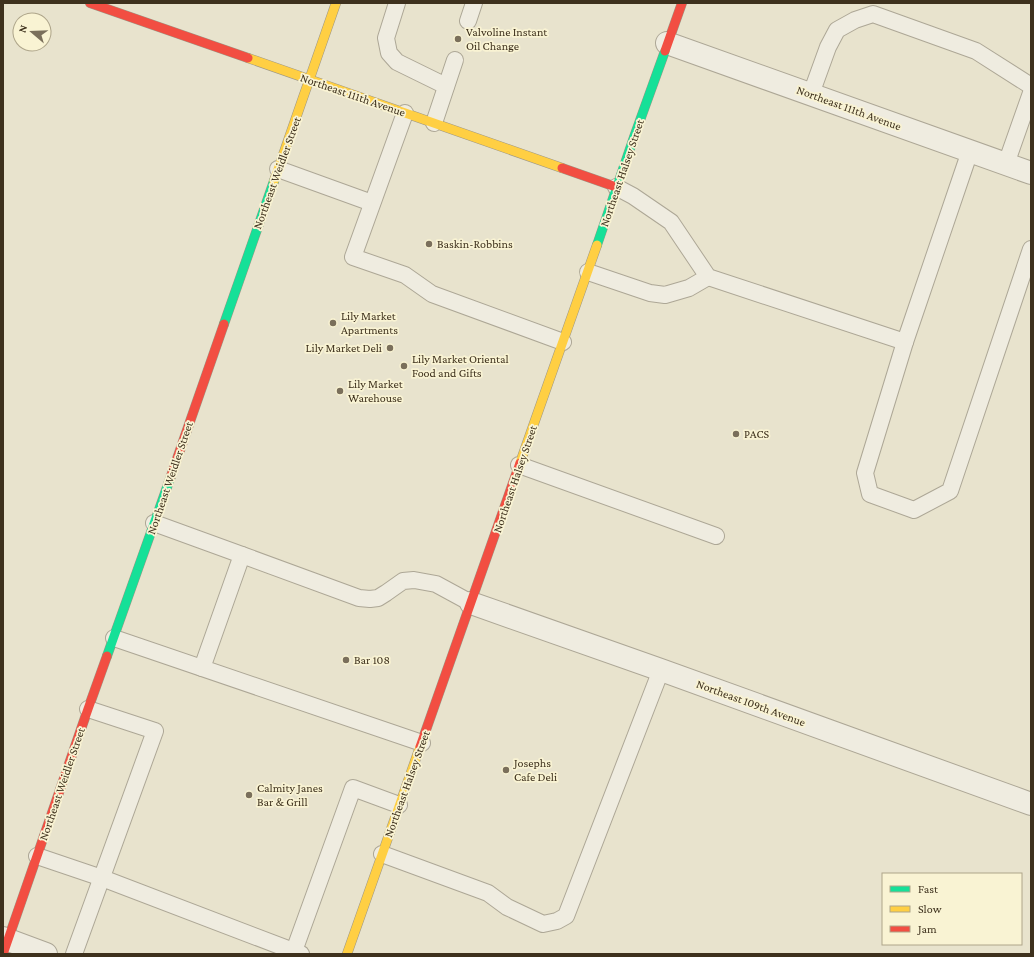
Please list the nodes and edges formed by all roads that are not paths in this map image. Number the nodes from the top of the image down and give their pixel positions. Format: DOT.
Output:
graph roads {
  1 [pos="90,3"];
  2 [pos="336,3"];
  3 [pos="397,3"];
  4 [pos="474,3"];
  5 [pos="682,3"];
  6 [pos="468,21"];
  7 [pos="667,43"];
  8 [pos="455,60"];
  9 [pos="309,80"];
  10 [pos="446,86"];
  11 [pos="1031,86"];
  12 [pos="1031,93"];
  13 [pos="811,94"];
  14 [pos="404,113"];
  15 [pos="434,123"];
  16 [pos="970,151"];
  17 [pos="1006,164"];
  18 [pos="278,169"];
  19 [pos="1031,173"];
  20 [pos="616,187"];
  21 [pos="372,203"];
  22 [pos="1031,249"];
  23 [pos="588,272"];
  24 [pos="708,277"];
  25 [pos="563,342"];
  26 [pos="905,342"];
  27 [pos="519,466"];
  28 [pos="154,524"];
  29 [pos="716,536"];
  30 [pos="242,554"];
  31 [pos="471,603"];
  32 [pos="114,638"];
  33 [pos="202,668"];
  34 [pos="661,670"];
  35 [pos="88,709"];
  36 [pos="422,742"];
  37 [pos="1031,804"];
  38 [pos="399,805"];
  39 [pos="382,854"];
  40 [pos="37,856"];
  41 [pos="102,878"];
  42 [pos="5,944"];
  43 [pos="298,953"];
  44 [pos="46,954"];
  45 [pos="74,954"];
  46 [pos="347,954"];
  1 -- 9 [label="main road, Northeast 111th Avenue"];
  2 -- 9 [label="main road, Northeast Weidler Street"];
  3 -- 10 [label="lane"];
  4 -- 6 [label="lane"];
  5 -- 7 [label="main road, Northeast Halsey Street"];
  7 -- 13 [label="street, Northeast 111th Avenue"];
  7 -- 20 [label="main road, Northeast Halsey Street"];
  8 -- 10 [label="lane"];
  9 -- 14 [label="main road, Northeast 111th Avenue"];
  9 -- 18 [label="main road, Northeast Weidler Street"];
  10 -- 15 [label="lane"];
  11 -- 13 [label="lane"];
  12 -- 17 [label="lane"];
  13 -- 16 [label="street, Northeast 111th Avenue"];
  14 -- 15 [label="main road, Northeast 111th Avenue"];
  14 -- 21 [label="lane"];
  15 -- 20 [label="main road, Northeast 111th Avenue"];
  16 -- 17 [label="street, Northeast 111th Avenue"];
  16 -- 26 [label="lane"];
  17 -- 19 [label="street, Northeast 111th Avenue"];
  18 -- 21 [label="lane"];
  18 -- 28 [label="main road, Northeast Weidler Street"];
  20 -- 23 [label="main road, Northeast Halsey Street"];
  20 -- 24 [label="lane"];
  21 -- 25 [label="lane"];
  22 -- 26 [label="lane"];
  23 -- 24 [label="lane"];
  23 -- 25 [label="main road, Northeast Halsey Street"];
  24 -- 26 [label="lane"];
  25 -- 27 [label="main road, Northeast Halsey Street"];
  27 -- 29 [label="lane"];
  27 -- 31 [label="main road, Northeast Halsey Street"];
  28 -- 30 [label="lane"];
  28 -- 32 [label="main road, Northeast Weidler Street"];
  30 -- 31 [label="lane"];
  30 -- 33 [label="lane"];
  31 -- 34 [label="street, Northeast 109th Avenue"];
  31 -- 36 [label="main road, Northeast Halsey Street"];
  32 -- 33 [label="lane"];
  32 -- 35 [label="main road, Northeast Weidler Street"];
  33 -- 36 [label="lane"];
  34 -- 37 [label="street, Northeast 109th Avenue"];
  34 -- 39 [label="lane"];
  35 -- 40 [label="main road, Northeast Weidler Street"];
  35 -- 41 [label="lane"];
  36 -- 38 [label="main road, Northeast Halsey Street"];
  38 -- 39 [label="main road, Northeast Halsey Street"];
  38 -- 43 [label="lane"];
  39 -- 46 [label="main road, Northeast Halsey Street"];
  40 -- 41 [label="lane"];
  40 -- 42 [label="main road, Northeast Weidler Street"];
  41 -- 43 [label="lane"];
  41 -- 45 [label="lane"];
  42 -- 44 [label="street"];
}
